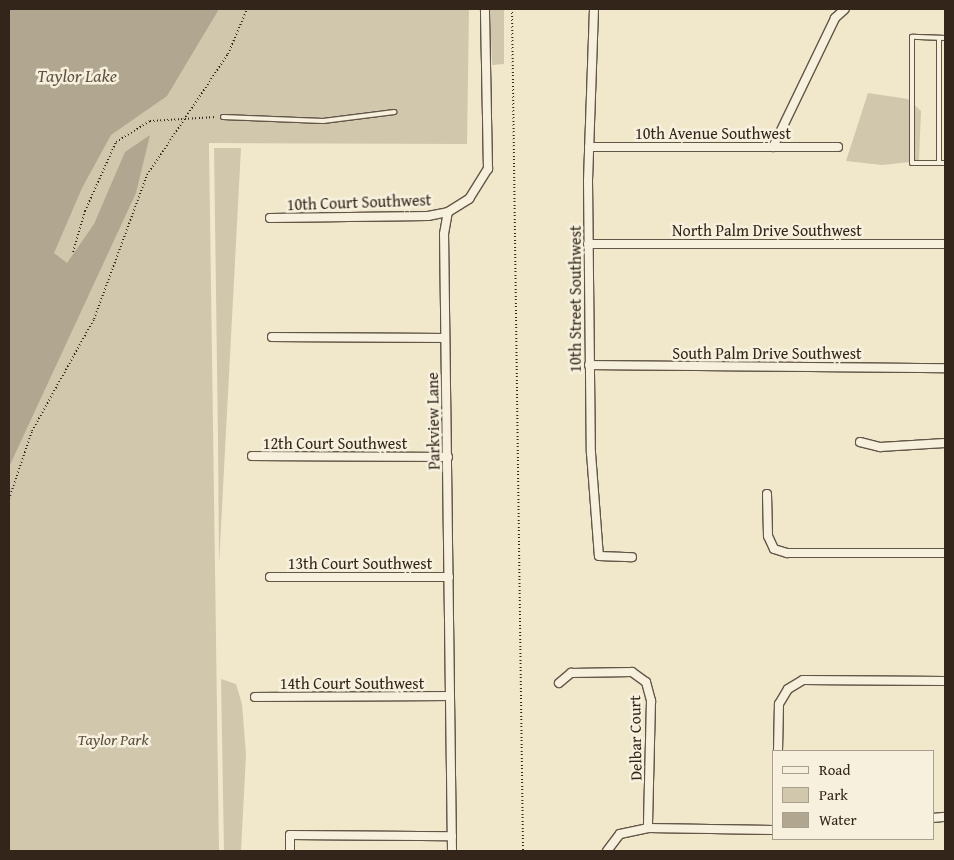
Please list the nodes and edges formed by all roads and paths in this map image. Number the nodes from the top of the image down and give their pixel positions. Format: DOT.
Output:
graph roads {
  1 [pos="247,9"];
  2 [pos="485,9"];
  3 [pos="512,9"];
  4 [pos="594,9"];
  5 [pos="844,9"];
  6 [pos="940,38"];
  7 [pos="945,38"];
  8 [pos="394,112"];
  9 [pos="224,117"];
  10 [pos="183,120"];
  11 [pos="589,147"];
  12 [pos="773,147"];
  13 [pos="838,147"];
  14 [pos="939,163"];
  15 [pos="945,163"];
  16 [pos="448,212"];
  17 [pos="270,218"];
  18 [pos="588,244"];
  19 [pos="945,244"];
  20 [pos="73,252"];
  21 [pos="272,337"];
  22 [pos="445,338"];
  23 [pos="589,365"];
  24 [pos="945,368"];
  25 [pos="860,442"];
  26 [pos="945,443"];
  27 [pos="252,456"];
  28 [pos="448,457"];
  29 [pos="767,494"];
  30 [pos="9,499"];
  31 [pos="945,554"];
  32 [pos="632,557"];
  33 [pos="270,577"];
  34 [pos="449,577"];
  35 [pos="945,682"];
  36 [pos="559,683"];
  37 [pos="450,696"];
  38 [pos="255,697"];
  39 [pos="778,750"];
  40 [pos="648,828"];
  41 [pos="772,830"];
  42 [pos="452,836"];
  43 [pos="290,851"];
  44 [pos="452,851"];
  45 [pos="523,851"];
  46 [pos="607,851"];
  1 -- 10 [label="path"];
  2 -- 16 [label="street"];
  3 -- 45 [label="path"];
  4 -- 11 [label="street, 10th Street Southwest"];
  5 -- 12 [label="street"];
  6 -- 7 [label="lane"];
  6 -- 14 [label="lane"];
  6 -- 14 [label="lane"];
  8 -- 9 [label="lane"];
  9 -- 10 [label="path"];
  10 -- 20 [label="path"];
  10 -- 30 [label="path"];
  11 -- 12 [label="street, 10th Avenue Southwest"];
  11 -- 18 [label="street, 10th Street Southwest"];
  12 -- 13 [label="street, 10th Avenue Southwest"];
  14 -- 15 [label="lane"];
  16 -- 17 [label="street, 10th Court Southwest"];
  16 -- 22 [label="street, Parkview Lane"];
  18 -- 19 [label="street, North Palm Drive Southwest"];
  18 -- 23 [label="street, 10th Street Southwest"];
  21 -- 22 [label="street"];
  22 -- 28 [label="street, Parkview Lane"];
  23 -- 24 [label="street, South Palm Drive Southwest"];
  23 -- 32 [label="street, 10th Street Southwest"];
  25 -- 26 [label="street"];
  27 -- 28 [label="street, 12th Court Southwest"];
  28 -- 34 [label="street, Parkview Lane"];
  29 -- 31 [label="street"];
  33 -- 34 [label="street, 13th Court Southwest"];
  34 -- 37 [label="street, Parkview Lane"];
  35 -- 39 [label="street"];
  36 -- 40 [label="street, Delbar Court"];
  37 -- 38 [label="street, 14th Court Southwest"];
  37 -- 42 [label="street, Parkview Lane"];
  40 -- 41 [label="street"];
  40 -- 46 [label="street"];
  42 -- 43 [label="street"];
  42 -- 44 [label="street, Parkview Lane"];
}
